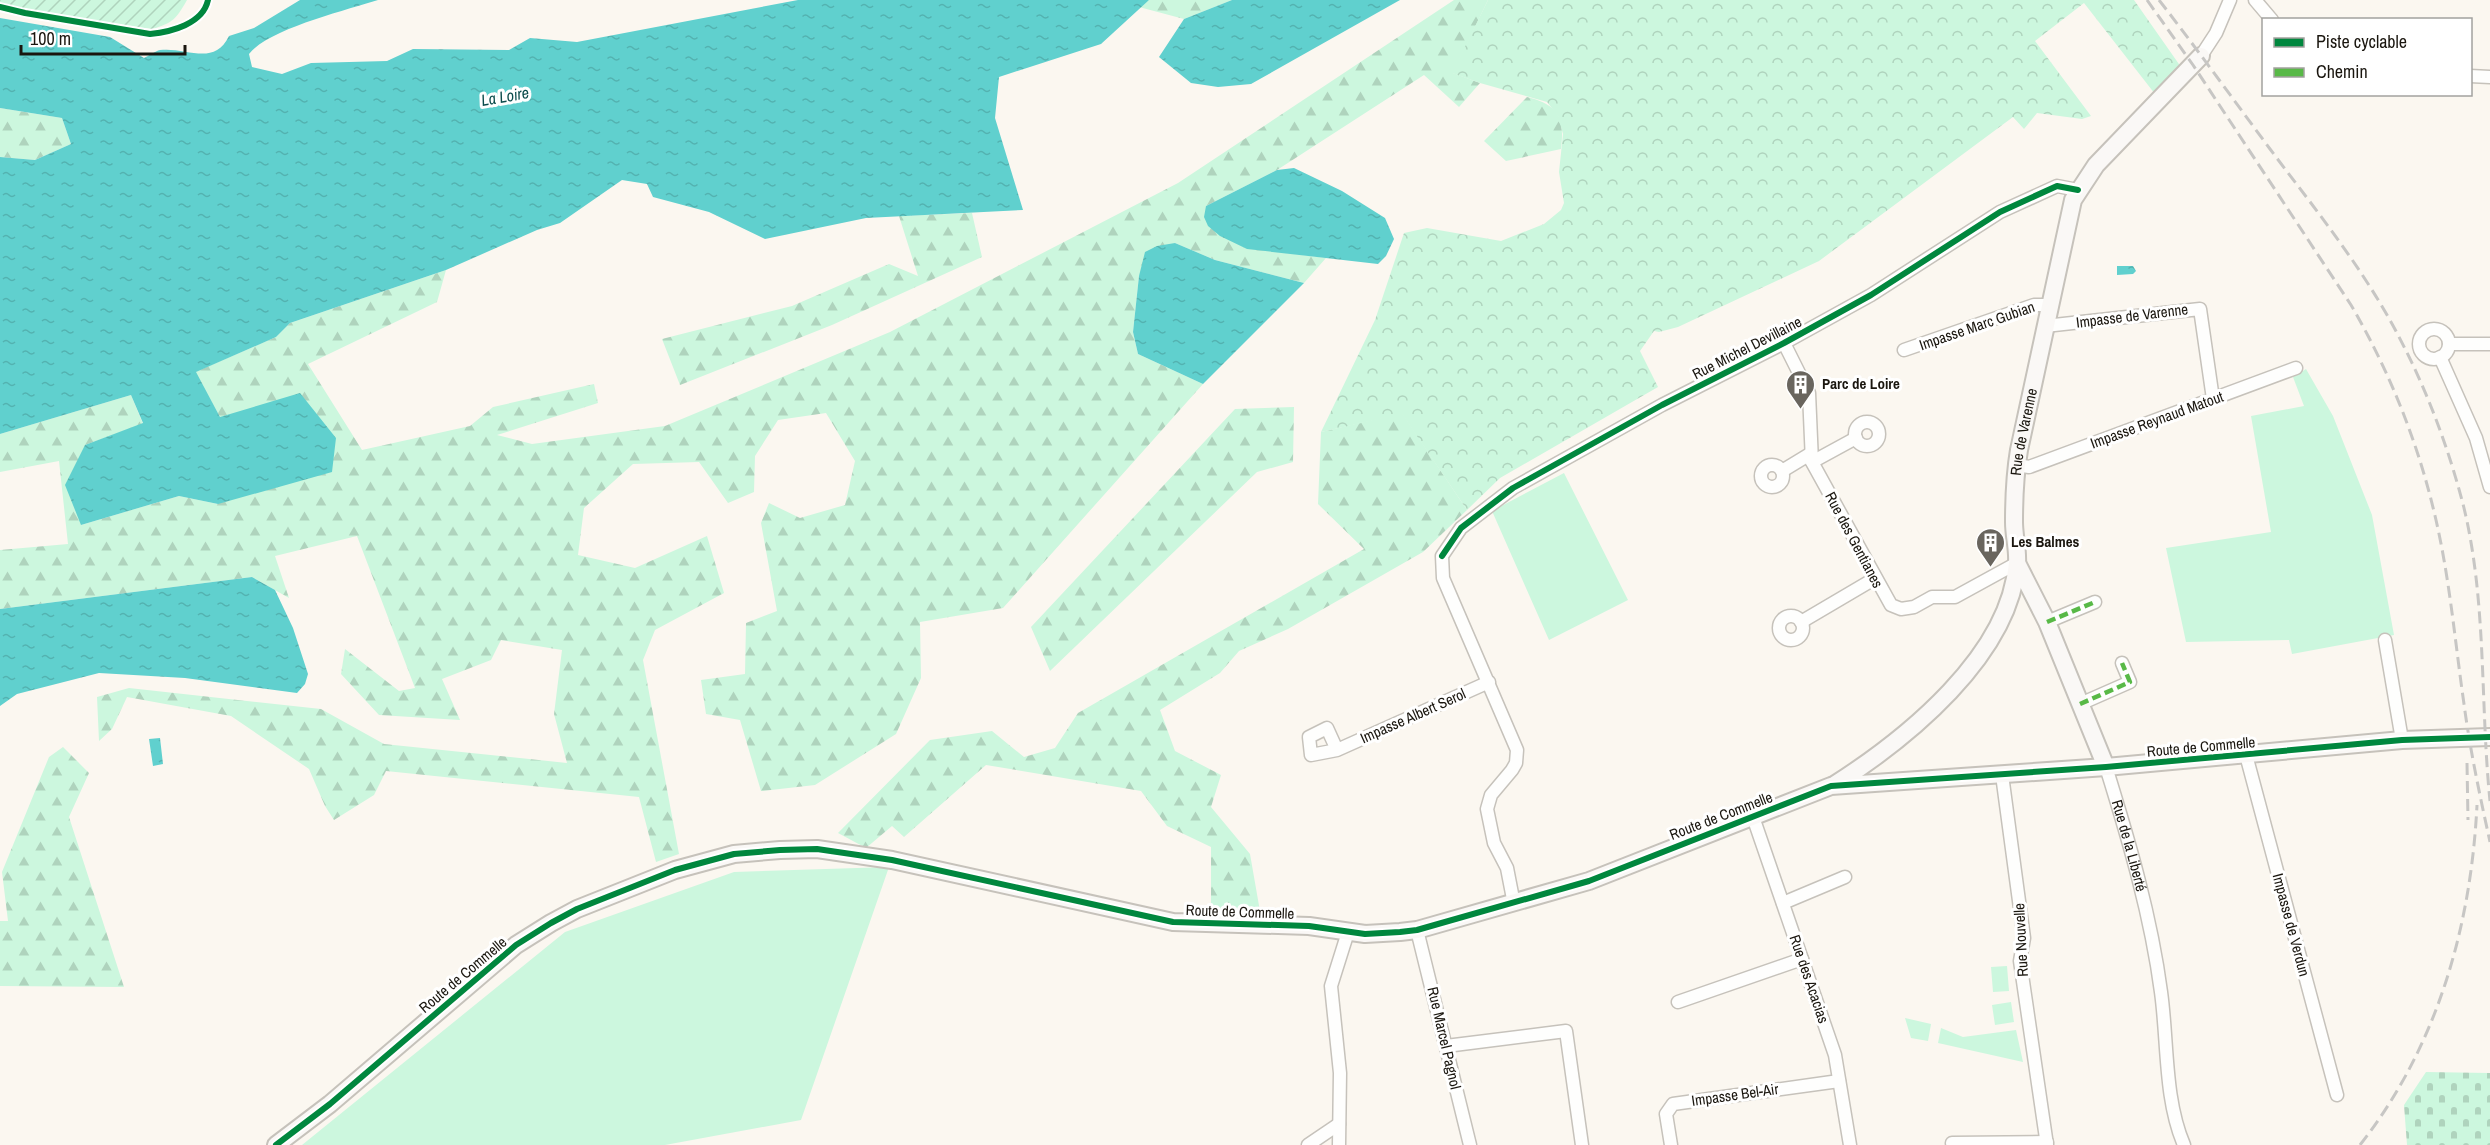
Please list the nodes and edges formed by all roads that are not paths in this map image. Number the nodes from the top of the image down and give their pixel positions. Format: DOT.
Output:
graph roads {
  1 [pos="2230,0"];
  2 [pos="2255,0"];
  3 [pos="2270,18"];
  4 [pos="2201,56"];
  5 [pos="2472,76"];
  6 [pos="2490,77"];
  7 [pos="2078,190"];
  8 [pos="2050,305"];
  9 [pos="2045,327"];
  10 [pos="1784,343"];
  11 [pos="2490,344"];
  12 [pos="2449,345"];
  13 [pos="1904,350"];
  14 [pos="2440,357"];
  15 [pos="2296,368"];
  16 [pos="2213,399"];
  17 [pos="1856,438"];
  18 [pos="1811,458"];
  19 [pos="2017,465"];
  20 [pos="1782,471"];
  21 [pos="2490,487"];
  22 [pos="2017,563"];
  23 [pos="1874,579"];
  24 [pos="2095,602"];
  25 [pos="1801,622"];
  26 [pos="2047,622"];
  27 [pos="2385,640"];
  28 [pos="2122,663"];
  29 [pos="1489,682"];
  30 [pos="2080,704"];
  31 [pos="2490,737"];
  32 [pos="2402,740"];
  33 [pos="1337,750"];
  34 [pos="2246,755"];
  35 [pos="2106,767"];
  36 [pos="2002,775"];
  37 [pos="1831,786"];
  38 [pos="1753,816"];
  39 [pos="1845,877"];
  40 [pos="1783,903"];
  41 [pos="1514,904"];
  42 [pos="1417,930"];
  43 [pos="1348,932"];
  44 [pos="1802,959"];
  45 [pos="1678,1002"];
  46 [pos="1446,1046"];
  47 [pos="1839,1081"];
  48 [pos="2337,1095"];
  49 [pos="1339,1124"];
  50 [pos="1952,1143"];
  51 [pos="2047,1143"];
  52 [pos="276,1145"];
  53 [pos="1308,1145"];
  54 [pos="1339,1145"];
  55 [pos="1470,1145"];
  56 [pos="1582,1145"];
  57 [pos="1671,1145"];
  58 [pos="1850,1145"];
  59 [pos="2184,1145"];
  1 -- 4 [label="street"];
  2 -- 3 [label="street"];
  4 -- 7 [label="street, Rue de Varenne"];
  5 -- 6 [label="street"];
  7 -- 8 [label="street, Rue de Varenne"];
  7 -- 10 [label="street, Rue Michel Devillaine"];
  8 -- 9 [label="street, Rue de Varenne"];
  8 -- 13 [label="street, Impasse Marc Gubian"];
  9 -- 16 [label="street, Impasse de Varenne"];
  9 -- 19 [label="street, Rue de Varenne"];
  10 -- 18 [label="street, Rue des Gentianes"];
  10 -- 29 [label="street, Rue Michel Devillaine"];
  11 -- 12 [label="street"];
  12 -- 14 [label="street"];
  12 -- 14 [label="street"];
  14 -- 21 [label="street"];
  15 -- 16 [label="street, Impasse Reynaud Matout"];
  16 -- 19 [label="street, Impasse Reynaud Matout"];
  17 -- 18 [label="street"];
  18 -- 20 [label="street"];
  18 -- 23 [label="street, Rue des Gentianes"];
  19 -- 22 [label="street, Rue de Varenne"];
  22 -- 23 [label="street, Rue des Gentianes"];
  22 -- 26 [label="street, Rue de la Liberté"];
  22 -- 37 [label="street, Rue de Varenne"];
  23 -- 25 [label="street"];
  24 -- 26 [label="street"];
  26 -- 30 [label="street, Rue de la Liberté"];
  27 -- 32 [label="street"];
  28 -- 30 [label="street"];
  29 -- 33 [label="street, Impasse Albert Serol"];
  29 -- 41 [label="street, Rue Michel Devillaine"];
  30 -- 35 [label="street, Rue de la Liberté"];
  31 -- 32 [label="street, Route de Commelle"];
  32 -- 34 [label="street, Route de Commelle"];
  34 -- 35 [label="street, Route de Commelle"];
  34 -- 48 [label="street, Impasse de Verdun"];
  35 -- 36 [label="street, Route de Commelle"];
  35 -- 59 [label="street, Rue de la Liberté"];
  36 -- 37 [label="street, Route de Commelle"];
  36 -- 51 [label="street, Rue Nouvelle"];
  37 -- 38 [label="street, Route de Commelle"];
  38 -- 40 [label="street, Rue des Acacias"];
  38 -- 41 [label="street, Route de Commelle"];
  39 -- 40 [label="street"];
  40 -- 44 [label="street, Rue des Acacias"];
  41 -- 42 [label="street, Route de Commelle"];
  42 -- 43 [label="street, Route de Commelle"];
  42 -- 46 [label="street, Rue Marcel Pagnol"];
  43 -- 49 [label="street"];
  43 -- 52 [label="street, Route de Commelle"];
  44 -- 45 [label="street"];
  44 -- 47 [label="street, Rue des Acacias"];
  46 -- 55 [label="street, Rue Marcel Pagnol"];
  46 -- 56 [label="street"];
  47 -- 57 [label="street, Impasse Bel-Air"];
  47 -- 58 [label="street, Rue des Acacias"];
  49 -- 53 [label="street"];
  49 -- 54 [label="street"];
  50 -- 51 [label="street, Rue Nouvelle"];
}
